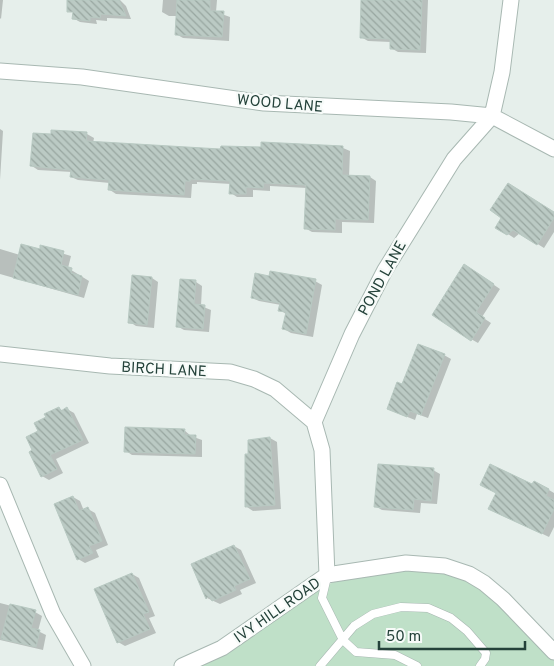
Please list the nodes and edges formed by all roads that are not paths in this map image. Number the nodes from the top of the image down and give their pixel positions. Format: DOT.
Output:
graph roads {
  1 [pos="511,0"];
  2 [pos="0,71"];
  3 [pos="492,116"];
  4 [pos="554,149"];
  5 [pos="0,354"];
  6 [pos="314,422"];
  7 [pos="0,485"];
  8 [pos="327,575"];
  9 [pos="343,640"];
  10 [pos="554,652"];
  11 [pos="83,666"];
  12 [pos="182,666"];
  13 [pos="320,666"];
  14 [pos="417,666"];
  15 [pos="480,666"];
  1 -- 3 [label="street, POND LANE"];
  2 -- 3 [label="street, WOOD LANE"];
  3 -- 4 [label="street, WOOD LANE"];
  3 -- 6 [label="street, POND LANE"];
  5 -- 6 [label="street, BIRCH LANE"];
  6 -- 8 [label="street"];
  7 -- 11 [label="street"];
  8 -- 9 [label="lane"];
  8 -- 10 [label="street, IVY HILL ROAD"];
  8 -- 12 [label="street, IVY HILL ROAD"];
  9 -- 13 [label="lane"];
  9 -- 14 [label="lane"];
  9 -- 15 [label="lane"];
}
